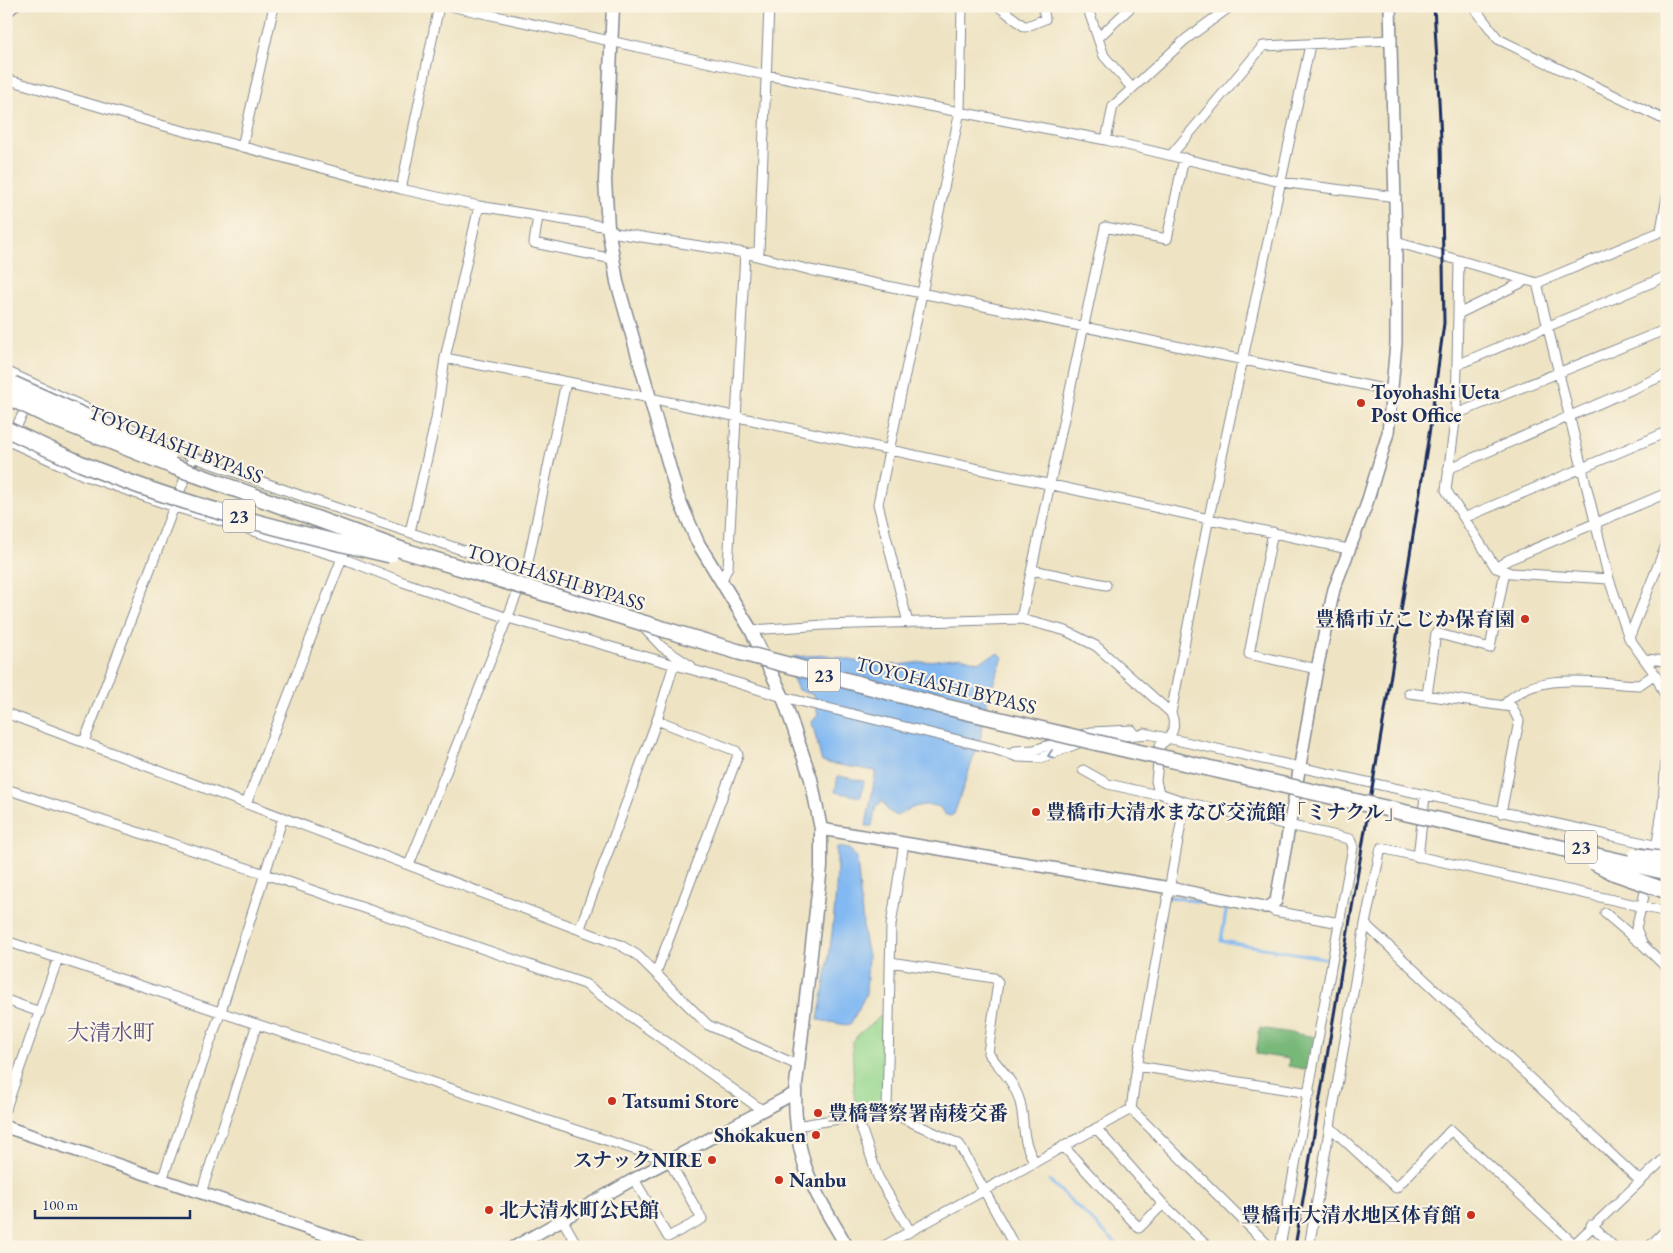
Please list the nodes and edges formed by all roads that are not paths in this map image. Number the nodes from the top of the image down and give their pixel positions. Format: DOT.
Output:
graph roads {
  1 [pos="13,6"];
  2 [pos="274,6"];
  3 [pos="439,6"];
  4 [pos="450,6"];
  5 [pos="613,6"];
  6 [pos="769,6"];
  7 [pos="962,6"];
  8 [pos="998,6"];
  9 [pos="1043,6"];
  10 [pos="1087,6"];
  11 [pos="1132,6"];
  12 [pos="1231,6"];
  13 [pos="1390,6"];
  14 [pos="1473,6"];
  15 [pos="6,12"];
  16 [pos="1098,38"];
  17 [pos="611,40"];
  18 [pos="1392,40"];
  19 [pos="1310,45"];
  20 [pos="766,75"];
  21 [pos="6,79"];
  22 [pos="1132,88"];
  23 [pos="960,112"];
  24 [pos="1667,121"];
  25 [pos="1106,140"];
  26 [pos="242,147"];
  27 [pos="1172,154"];
  28 [pos="1184,158"];
  29 [pos="1281,182"];
  30 [pos="401,189"];
  31 [pos="1396,197"];
  32 [pos="1667,197"];
  33 [pos="479,206"];
  34 [pos="538,216"];
  35 [pos="608,227"];
  36 [pos="1664,230"];
  37 [pos="1396,242"];
  38 [pos="745,253"];
  39 [pos="613,259"];
  40 [pos="1459,261"];
  41 [pos="1667,276"];
  42 [pos="1527,280"];
  43 [pos="1537,283"];
  44 [pos="923,293"];
  45 [pos="1458,314"];
  46 [pos="1084,326"];
  47 [pos="1548,326"];
  48 [pos="1667,328"];
  49 [pos="444,358"];
  50 [pos="1242,360"];
  51 [pos="1457,365"];
  52 [pos="1560,372"];
  53 [pos="1667,374"];
  54 [pos="566,382"];
  55 [pos="9,384"];
  56 [pos="38,385"];
  57 [pos="1392,391"];
  58 [pos="650,398"];
  59 [pos="1456,414"];
  60 [pos="735,416"];
  61 [pos="1571,416"];
  62 [pos="1667,432"];
  63 [pos="7,439"];
  64 [pos="888,449"];
  65 [pos="193,457"];
  66 [pos="1583,468"];
  67 [pos="1448,469"];
  68 [pos="1050,485"];
  69 [pos="1667,493"];
  70 [pos="175,507"];
  71 [pos="361,515"];
  72 [pos="1209,517"];
  73 [pos="1464,518"];
  74 [pos="1596,522"];
  75 [pos="410,532"];
  76 [pos="1273,532"];
  77 [pos="1667,543"];
  78 [pos="1348,549"];
  79 [pos="342,558"];
  80 [pos="1032,570"];
  81 [pos="1500,570"];
  82 [pos="526,571"];
  83 [pos="480,574"];
  84 [pos="1609,579"];
  85 [pos="721,582"];
  86 [pos="1106,586"];
  87 [pos="508,618"];
  88 [pos="1021,620"];
  89 [pos="908,623"];
  90 [pos="751,630"];
  91 [pos="1629,638"];
  92 [pos="1646,659"];
  93 [pos="1667,661"];
  94 [pos="674,664"];
  95 [pos="1317,669"];
  96 [pos="1655,674"];
  97 [pos="711,675"];
  98 [pos="1409,693"];
  99 [pos="1427,695"];
  100 [pos="783,698"];
  101 [pos="1667,700"];
  102 [pos="1503,706"];
  103 [pos="6,713"];
  104 [pos="1171,713"];
  105 [pos="657,720"];
  106 [pos="1171,738"];
  107 [pos="84,742"];
  108 [pos="1667,742"];
  109 [pos="1300,767"];
  110 [pos="1082,770"];
  111 [pos="6,789"];
  112 [pos="1159,794"];
  113 [pos="1425,796"];
  114 [pos="1185,802"];
  115 [pos="246,804"];
  116 [pos="1665,805"];
  117 [pos="1501,813"];
  118 [pos="283,818"];
  119 [pos="1290,826"];
  120 [pos="821,829"];
  121 [pos="1496,833"];
  122 [pos="904,844"];
  123 [pos="1657,846"];
  124 [pos="1667,848"];
  125 [pos="1572,851"];
  126 [pos="1418,858"];
  127 [pos="1667,860"];
  128 [pos="410,865"];
  129 [pos="1667,872"];
  130 [pos="265,874"];
  131 [pos="1170,888"];
  132 [pos="1667,891"];
  133 [pos="1641,905"];
  134 [pos="1270,907"];
  135 [pos="1667,912"];
  136 [pos="1605,913"];
  137 [pos="1340,923"];
  138 [pos="1365,924"];
  139 [pos="580,928"];
  140 [pos="6,941"];
  141 [pos="1643,945"];
  142 [pos="58,958"];
  143 [pos="890,962"];
  144 [pos="1667,968"];
  145 [pos="656,973"];
  146 [pos="6,1000"];
  147 [pos="40,1012"];
  148 [pos="221,1012"];
  149 [pos="257,1024"];
  150 [pos="797,1065"];
  151 [pos="1137,1066"];
  152 [pos="795,1093"];
  153 [pos="1310,1093"];
  154 [pos="6,1108"];
  155 [pos="1131,1109"];
  156 [pos="762,1110"];
  157 [pos="887,1111"];
  158 [pos="857,1116"];
  159 [pos="796,1126"];
  160 [pos="6,1127"];
  161 [pos="1330,1127"];
  162 [pos="1096,1128"];
  163 [pos="1063,1146"];
  164 [pos="1667,1156"];
  165 [pos="669,1161"];
  166 [pos="1034,1161"];
  167 [pos="634,1179"];
  168 [pos="162,1180"];
  169 [pos="1639,1180"];
  170 [pos="984,1190"];
  171 [pos="202,1194"];
  172 [pos="1163,1204"];
  173 [pos="562,1219"];
  174 [pos="1591,1225"];
  175 [pos="1667,1229"];
  176 [pos="910,1231"];
  177 [pos="1572,1245"];
  178 [pos="362,1247"];
  179 [pos="514,1247"];
  180 [pos="578,1247"];
  181 [pos="847,1247"];
  182 [pos="882,1247"];
  183 [pos="1015,1247"];
  184 [pos="1208,1247"];
  185 [pos="1270,1247"];
  186 [pos="1280,1247"];
  187 [pos="1309,1247"];
  188 [pos="1614,1247"];
  189 [pos="1648,1247"];
  1 -- 15 [label="street"];
  2 -- 26 [label="street"];
  3 -- 30 [label="street"];
  4 -- 17 [label="street"];
  5 -- 17 [label="main road"];
  6 -- 20 [label="street"];
  7 -- 23 [label="street"];
  8 -- 9 [label="street"];
  10 -- 16 [label="street"];
  11 -- 16 [label="street"];
  12 -- 22 [label="street"];
  13 -- 18 [label="street"];
  14 -- 24 [label="street"];
  16 -- 22 [label="street"];
  17 -- 20 [label="street"];
  17 -- 35 [label="main road"];
  18 -- 19 [label="street"];
  18 -- 31 [label="street"];
  19 -- 27 [label="street"];
  19 -- 29 [label="street"];
  20 -- 23 [label="street"];
  20 -- 38 [label="street"];
  21 -- 26 [label="street"];
  22 -- 25 [label="street"];
  23 -- 25 [label="street"];
  23 -- 44 [label="street"];
  25 -- 27 [label="street"];
  26 -- 30 [label="street"];
  27 -- 28 [label="street"];
  28 -- 29 [label="street"];
  28 -- 46 [label="street"];
  29 -- 31 [label="street"];
  29 -- 50 [label="street"];
  30 -- 33 [label="street"];
  31 -- 37 [label="street"];
  32 -- 36 [label="street"];
  33 -- 34 [label="street"];
  33 -- 49 [label="street"];
  34 -- 35 [label="street"];
  34 -- 39 [label="street"];
  35 -- 38 [label="street"];
  35 -- 39 [label="main road"];
  36 -- 43 [label="street"];
  37 -- 40 [label="street"];
  37 -- 57 [label="street"];
  38 -- 44 [label="street"];
  38 -- 60 [label="street"];
  39 -- 58 [label="main road"];
  40 -- 42 [label="street"];
  40 -- 45 [label="street"];
  41 -- 47 [label="street"];
  42 -- 43 [label="street"];
  42 -- 45 [label="street"];
  43 -- 47 [label="street"];
  44 -- 46 [label="street"];
  44 -- 64 [label="street"];
  45 -- 51 [label="street"];
  46 -- 50 [label="street"];
  46 -- 68 [label="street"];
  47 -- 51 [label="street"];
  47 -- 52 [label="street"];
  48 -- 52 [label="street"];
  49 -- 54 [label="street"];
  49 -- 75 [label="street"];
  50 -- 57 [label="street"];
  50 -- 72 [label="street"];
  51 -- 59 [label="street"];
  52 -- 59 [label="street"];
  52 -- 61 [label="street"];
  53 -- 61 [label="street"];
  54 -- 58 [label="street"];
  54 -- 82 [label="street"];
  55 -- 56 [label="street"];
  55 -- 83 [label="highway, TOYOHASHI BYPASS / 23, bridge"];
  56 -- 63 [label="street"];
  56 -- 65 [label="street"];
  57 -- 78 [label="street"];
  58 -- 60 [label="street"];
  58 -- 85 [label="main road"];
  59 -- 67 [label="street"];
  60 -- 64 [label="street"];
  60 -- 85 [label="street"];
  61 -- 66 [label="street"];
  61 -- 67 [label="street"];
  62 -- 66 [label="street"];
  63 -- 70 [label="street"];
  63 -- 83 [label="highway, 23, bridge"];
  64 -- 68 [label="street"];
  64 -- 89 [label="street"];
  65 -- 70 [label="street"];
  65 -- 71 [label="street"];
  66 -- 73 [label="street"];
  66 -- 74 [label="street"];
  67 -- 73 [label="street"];
  68 -- 72 [label="street"];
  68 -- 80 [label="street"];
  69 -- 74 [label="street"];
  70 -- 79 [label="street"];
  70 -- 107 [label="street"];
  71 -- 75 [label="street"];
  71 -- 79 [label="street"];
  72 -- 76 [label="street"];
  72 -- 104 [label="street"];
  73 -- 81 [label="street"];
  74 -- 81 [label="street"];
  74 -- 84 [label="street"];
  75 -- 82 [label="street"];
  76 -- 78 [label="street"];
  76 -- 95 [label="street"];
  77 -- 91 [label="street"];
  78 -- 95 [label="street"];
  79 -- 87 [label="street"];
  79 -- 115 [label="street"];
  80 -- 86 [label="street"];
  80 -- 88 [label="street"];
  81 -- 84 [label="street"];
  81 -- 99 [label="street"];
  82 -- 87 [label="street"];
  82 -- 97 [label="street"];
  83 -- 121 [label="highway, TOYOHASHI BYPASS / 23, bridge"];
  84 -- 91 [label="street"];
  85 -- 90 [label="main road"];
  87 -- 94 [label="street"];
  87 -- 128 [label="street"];
  88 -- 89 [label="street"];
  88 -- 104 [label="street"];
  89 -- 90 [label="street"];
  90 -- 100 [label="main road"];
  91 -- 92 [label="street"];
  92 -- 93 [label="street"];
  92 -- 96 [label="street"];
  94 -- 97 [label="street"];
  94 -- 105 [label="street"];
  95 -- 109 [label="street"];
  96 -- 101 [label="street"];
  96 -- 102 [label="street"];
  97 -- 100 [label="street"];
  98 -- 99 [label="street"];
  99 -- 102 [label="street"];
  100 -- 106 [label="street"];
  100 -- 120 [label="main road"];
  102 -- 117 [label="street"];
  103 -- 107 [label="street"];
  104 -- 106 [label="street"];
  105 -- 139 [label="street"];
  105 -- 145 [label="street"];
  106 -- 109 [label="street"];
  106 -- 112 [label="street"];
  107 -- 115 [label="street"];
  108 -- 116 [label="street"];
  109 -- 113 [label="street"];
  109 -- 119 [label="street"];
  110 -- 112 [label="street"];
  111 -- 130 [label="street"];
  112 -- 114 [label="street"];
  113 -- 117 [label="street"];
  113 -- 126 [label="street"];
  114 -- 119 [label="street"];
  114 -- 131 [label="street"];
  115 -- 118 [label="street"];
  116 -- 123 [label="street"];
  117 -- 123 [label="street"];
  118 -- 128 [label="street"];
  118 -- 130 [label="street"];
  119 -- 134 [label="street"];
  119 -- 137 [label="street"];
  120 -- 122 [label="street"];
  120 -- 150 [label="main road"];
  121 -- 125 [label="highway, TOYOHASHI BYPASS / 23, bridge"];
  121 -- 127 [label="highway, 23, bridge"];
  122 -- 131 [label="street"];
  122 -- 143 [label="street"];
  123 -- 124 [label="street"];
  123 -- 133 [label="street"];
  125 -- 129 [label="highway, TOYOHASHI BYPASS / 23, bridge"];
  125 -- 132 [label="highway, 23, bridge"];
  126 -- 133 [label="street"];
  126 -- 138 [label="street"];
  128 -- 139 [label="street"];
  130 -- 148 [label="street"];
  130 -- 156 [label="street"];
  131 -- 134 [label="street"];
  131 -- 151 [label="street"];
  133 -- 135 [label="street"];
  133 -- 141 [label="street"];
  134 -- 137 [label="street"];
  136 -- 141 [label="street"];
  137 -- 153 [label="street"];
  138 -- 161 [label="street"];
  138 -- 169 [label="street"];
  139 -- 145 [label="street"];
  140 -- 142 [label="street"];
  141 -- 144 [label="street"];
  142 -- 147 [label="street"];
  142 -- 148 [label="street"];
  143 -- 157 [label="street"];
  143 -- 166 [label="street"];
  145 -- 150 [label="street"];
  146 -- 147 [label="street"];
  147 -- 154 [label="street"];
  148 -- 149 [label="street"];
  148 -- 168 [label="street"];
  149 -- 165 [label="street"];
  149 -- 171 [label="street"];
  150 -- 152 [label="main road"];
  151 -- 153 [label="street"];
  151 -- 155 [label="street"];
  152 -- 156 [label="street"];
  152 -- 159 [label="main road"];
  153 -- 186 [label="street"];
  155 -- 162 [label="street"];
  155 -- 185 [label="street"];
  156 -- 165 [label="street"];
  157 -- 158 [label="street"];
  157 -- 170 [label="street"];
  158 -- 159 [label="street"];
  158 -- 176 [label="street"];
  159 -- 181 [label="main road"];
  160 -- 168 [label="street"];
  161 -- 177 [label="street"];
  161 -- 187 [label="street"];
  162 -- 163 [label="street"];
  162 -- 172 [label="street"];
  163 -- 166 [label="street"];
  163 -- 172 [label="street"];
  164 -- 169 [label="street"];
  165 -- 167 [label="street"];
  165 -- 167 [label="street"];
  166 -- 170 [label="street"];
  167 -- 173 [label="street"];
  168 -- 171 [label="street"];
  169 -- 174 [label="street"];
  170 -- 176 [label="street"];
  170 -- 183 [label="street"];
  171 -- 178 [label="street"];
  172 -- 184 [label="street"];
  173 -- 179 [label="street"];
  173 -- 180 [label="street"];
  174 -- 177 [label="street"];
  174 -- 188 [label="street"];
  175 -- 189 [label="street"];
  176 -- 182 [label="street"];
}
